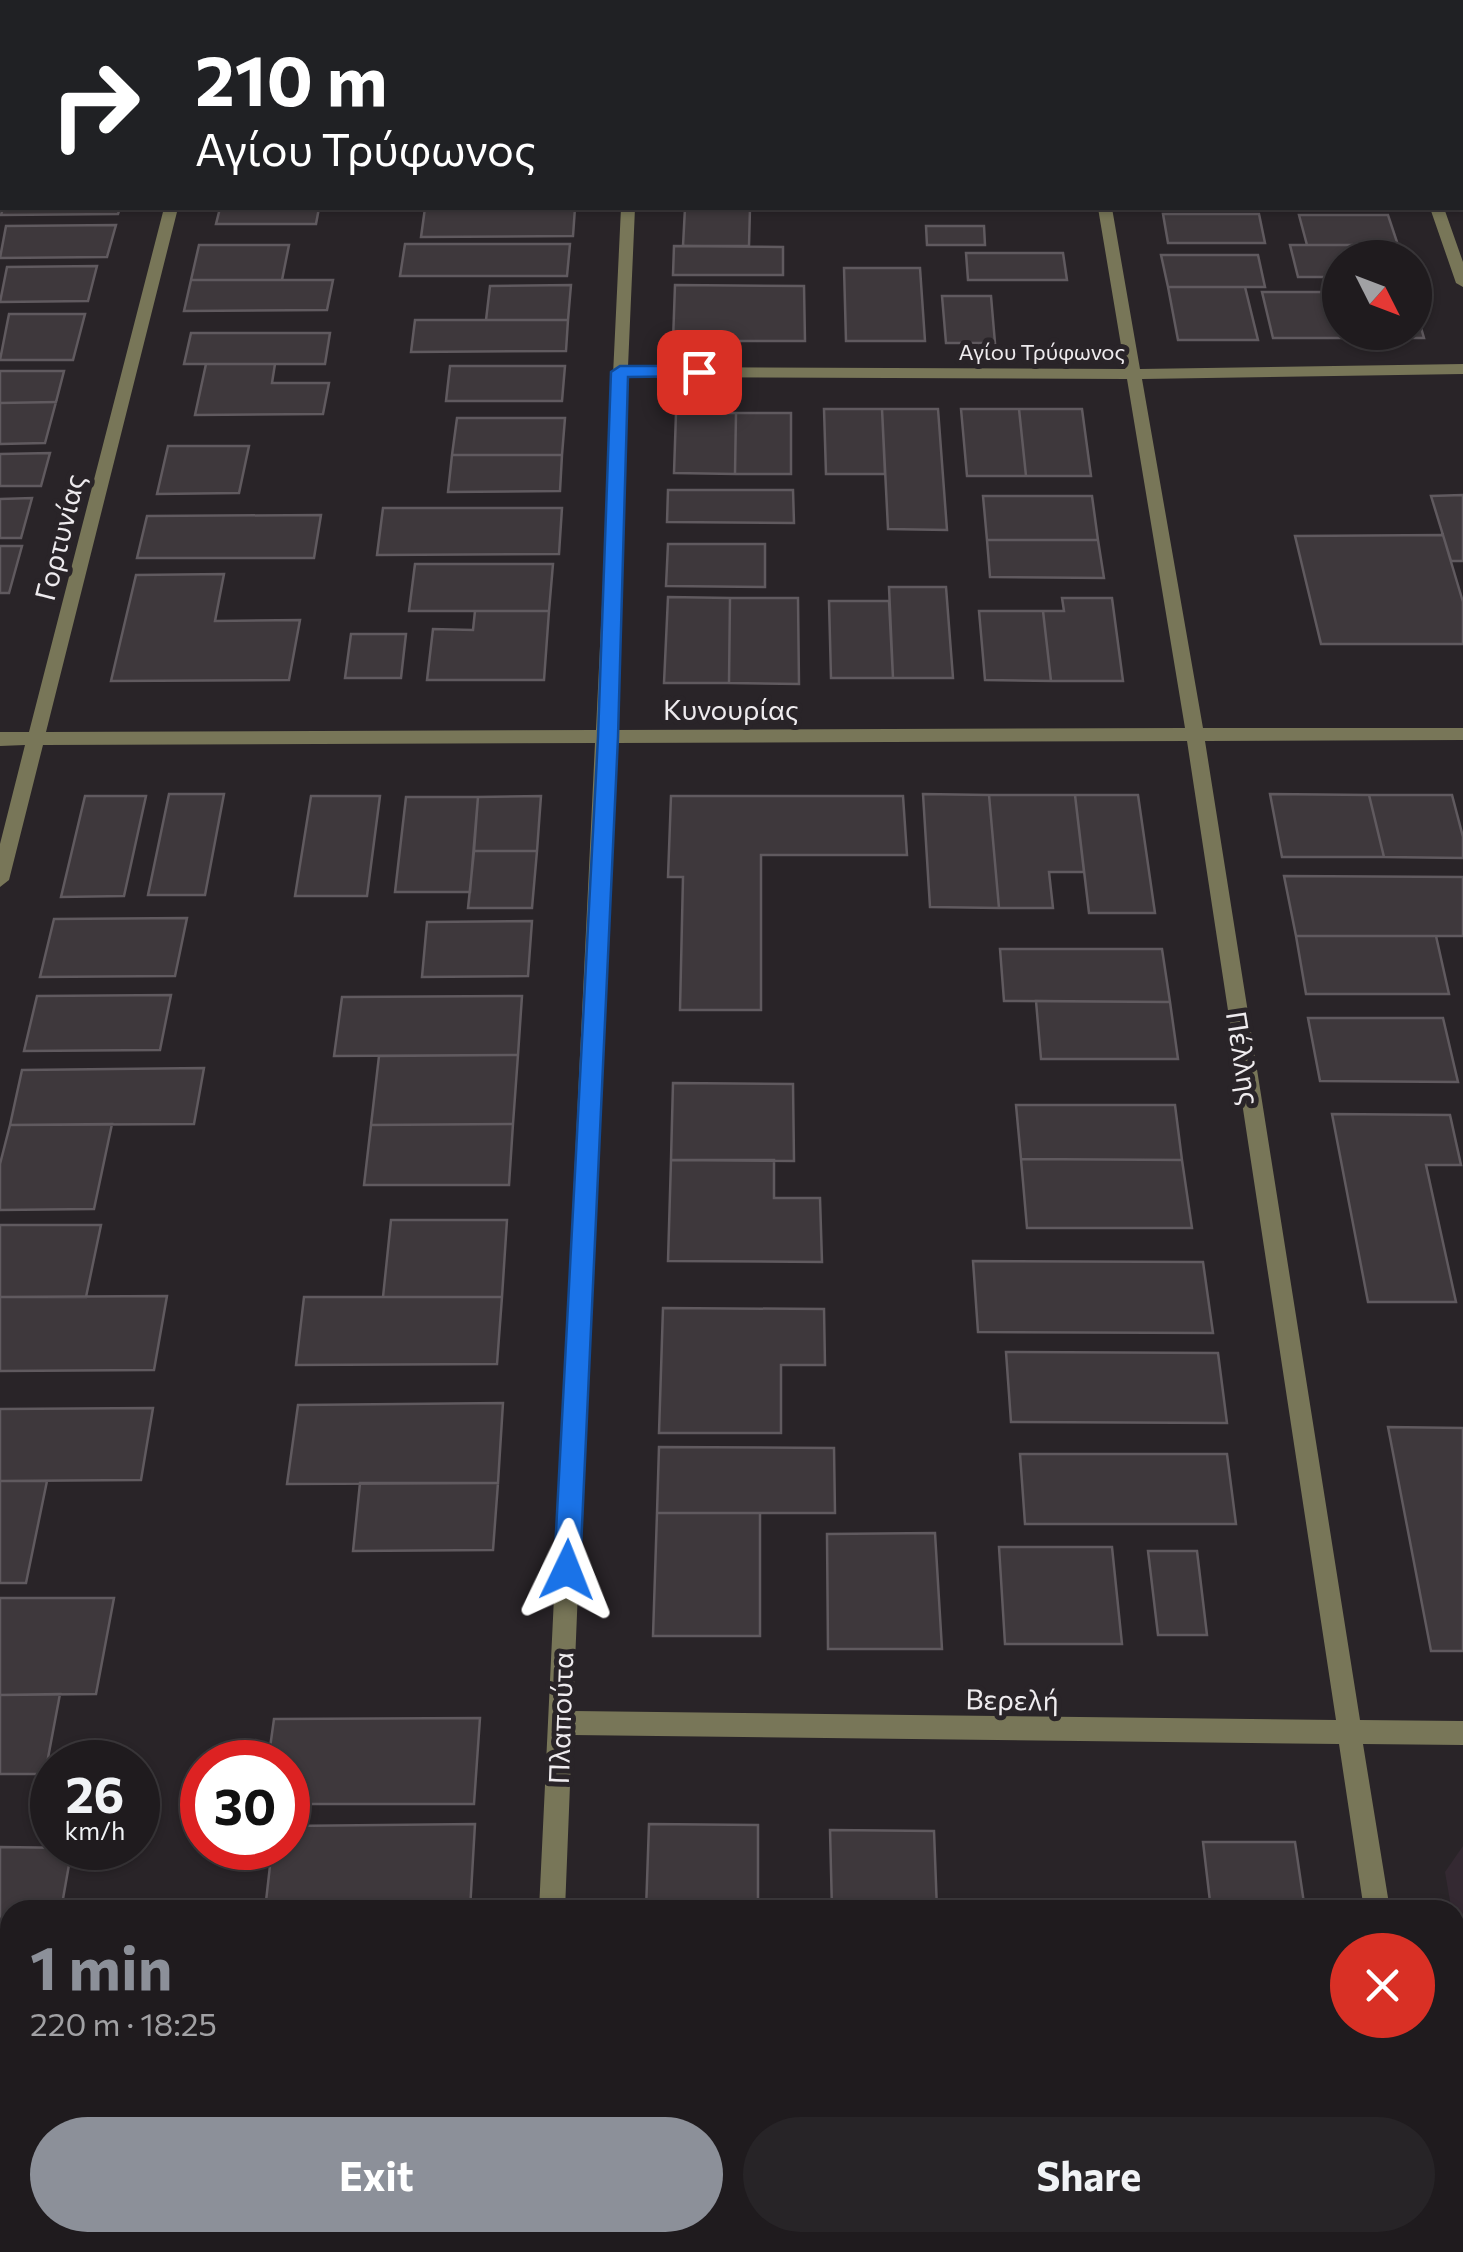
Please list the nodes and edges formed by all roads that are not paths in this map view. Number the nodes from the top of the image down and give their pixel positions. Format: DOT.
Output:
graph roads {
  1 [pos="170,210"];
  2 [pos="628,210"];
  3 [pos="1105,210"];
  4 [pos="1438,210"];
  5 [pos="1463,283"];
  6 [pos="1463,369"];
  7 [pos="620,372"];
  8 [pos="1133,374"];
  9 [pos="1463,734"];
  10 [pos="1195,735"];
  11 [pos="608,737"];
  12 [pos="0,739"];
  13 [pos="36,739"];
  14 [pos="0,880"];
  15 [pos="560,1724"];
  16 [pos="1463,1733"];
  17 [pos="1346,1734"];
  18 [pos="552,1900"];
  19 [pos="1374,1900"];
  1 -- 13 [label="street, Γορτυνίας"];
  2 -- 7 [label="street, Πλαπούτα"];
  3 -- 8 [label="street, Πέλλης"];
  4 -- 5 [label="street"];
  6 -- 8 [label="street, Αγίου Τρύφωνος"];
  7 -- 8 [label="street, Αγίου Τρύφωνος"];
  7 -- 11 [label="street, Πλαπούτα"];
  8 -- 10 [label="street, Πέλλης"];
  9 -- 10 [label="street, Κυνουρίας"];
  10 -- 11 [label="street, Κυνουρίας"];
  10 -- 17 [label="street, Πέλλης"];
  11 -- 13 [label="street, Κυνουρίας"];
  11 -- 15 [label="street, Πλαπούτα"];
  12 -- 13 [label="street, Κυνουρίας"];
  13 -- 14 [label="street, Γορτυνίας"];
  15 -- 17 [label="street, Βερελή"];
  15 -- 18 [label="street, Πλαπούτα"];
  16 -- 17 [label="street, Βερελή"];
  17 -- 19 [label="street, Πέλλης"];
}
